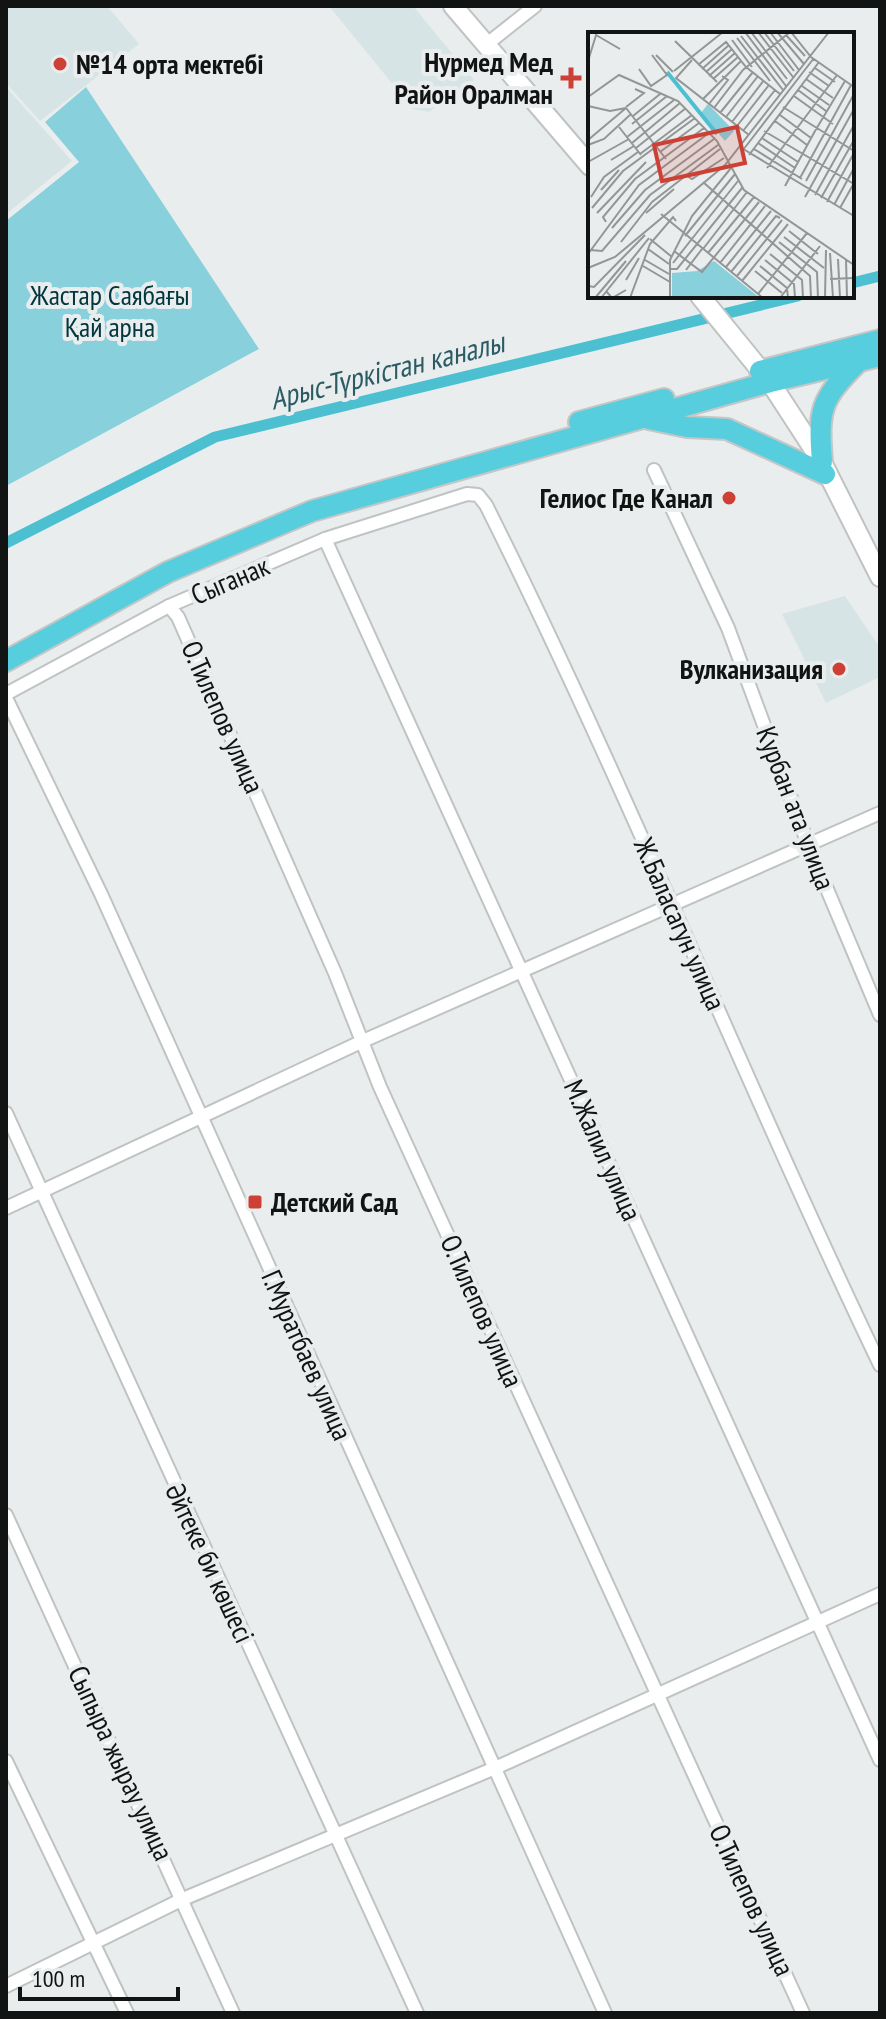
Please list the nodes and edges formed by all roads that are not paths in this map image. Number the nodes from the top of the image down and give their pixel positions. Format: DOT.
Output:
graph roads {
  1 [pos="453,6"];
  2 [pos="535,6"];
  3 [pos="487,44"];
  4 [pos="588,164"];
  5 [pos="702,298"];
  6 [pos="880,340"];
  7 [pos="880,356"];
  8 [pos="857,363"];
  9 [pos="766,377"];
  10 [pos="645,418"];
  11 [pos="824,468"];
  12 [pos="654,470"];
  13 [pos="467,494"];
  14 [pos="325,539"];
  15 [pos="880,577"];
  16 [pos="169,606"];
  17 [pos="6,645"];
  18 [pos="6,661"];
  19 [pos="6,696"];
  20 [pos="880,813"];
  21 [pos="808,844"];
  22 [pos="671,905"];
  23 [pos="522,971"];
  24 [pos="880,1015"];
  25 [pos="363,1041"];
  26 [pos="6,1113"];
  27 [pos="199,1116"];
  28 [pos="43,1191"];
  29 [pos="6,1208"];
  30 [pos="880,1365"];
  31 [pos="6,1515"];
  32 [pos="880,1594"];
  33 [pos="818,1623"];
  34 [pos="657,1696"];
  35 [pos="880,1760"];
  36 [pos="6,1761"];
  37 [pos="495,1768"];
  38 [pos="338,1834"];
  39 [pos="183,1899"];
  40 [pos="93,1941"];
  41 [pos="6,1986"];
  42 [pos="127,2013"];
  43 [pos="233,2013"];
  44 [pos="417,2013"];
  45 [pos="605,2013"];
  46 [pos="803,2013"];
  1 -- 3 [label="main road"];
  2 -- 3 [label="street"];
  3 -- 4 [label="main road"];
  5 -- 9 [label="main road"];
  6 -- 9 [label="highway"];
  7 -- 8 [label="highway"];
  8 -- 9 [label="highway"];
  8 -- 11 [label="highway"];
  9 -- 10 [label="highway"];
  9 -- 11 [label="main road"];
  9 -- 17 [label="highway"];
  10 -- 11 [label="highway"];
  10 -- 18 [label="highway"];
  11 -- 15 [label="main road"];
  12 -- 21 [label="street, Курбан ата улица"];
  13 -- 14 [label="street, Сыганак"];
  13 -- 22 [label="street, Ж.Баласагун улица"];
  14 -- 16 [label="street, Сыганак"];
  14 -- 23 [label="street, М.Жалил улица"];
  16 -- 19 [label="street, Сыганак"];
  16 -- 25 [label="street, О.Тилепов улица"];
  19 -- 27 [label="street, Г.Муратбаев улица"];
  20 -- 21 [label="street"];
  21 -- 22 [label="street"];
  21 -- 24 [label="street, Курбан ата улица"];
  22 -- 23 [label="street"];
  22 -- 30 [label="street, Ж.Баласагун улица"];
  23 -- 25 [label="street"];
  23 -- 33 [label="street, М.Жалил улица"];
  25 -- 27 [label="street"];
  25 -- 34 [label="street, О.Тилепов улица"];
  26 -- 28 [label="street, Әйтеке би көшесі"];
  27 -- 28 [label="street"];
  27 -- 37 [label="street, Г.Муратбаев улица"];
  28 -- 29 [label="street"];
  28 -- 38 [label="street, Әйтеке би көшесі"];
  31 -- 39 [label="street, Сыпыра жырау улица"];
  32 -- 33 [label="street"];
  33 -- 34 [label="street"];
  33 -- 35 [label="street, М.Жалил улица"];
  34 -- 37 [label="street"];
  34 -- 46 [label="street, О.Тилепов улица"];
  36 -- 40 [label="street"];
  37 -- 38 [label="street"];
  37 -- 45 [label="street, Г.Муратбаев улица"];
  38 -- 39 [label="street"];
  38 -- 44 [label="street, Әйтеке би көшесі"];
  39 -- 40 [label="street"];
  39 -- 43 [label="street, Сыпыра жырау улица"];
  40 -- 41 [label="street"];
  40 -- 42 [label="street"];
}
